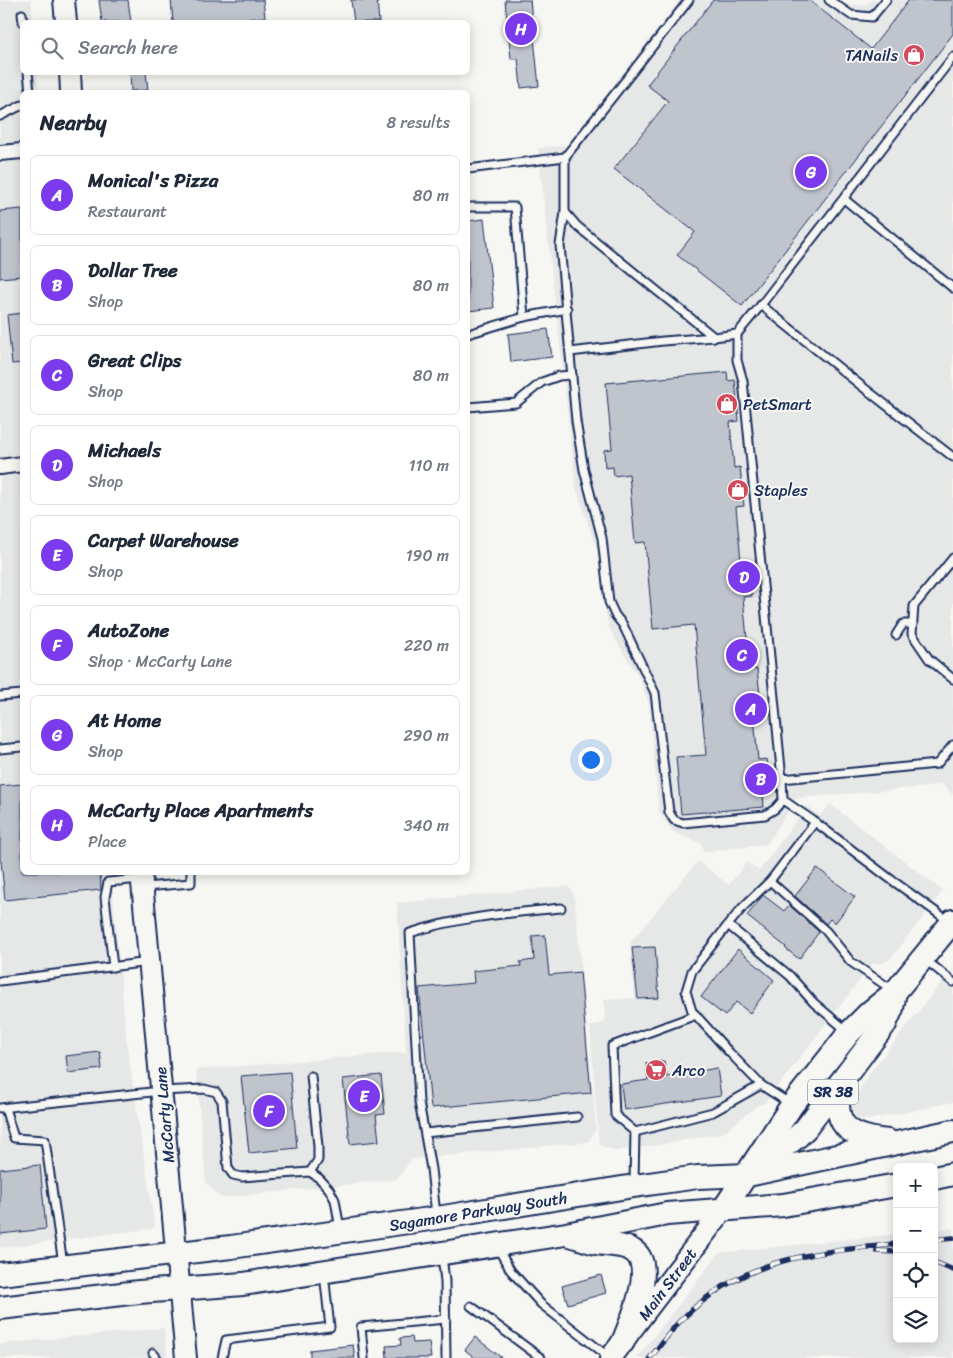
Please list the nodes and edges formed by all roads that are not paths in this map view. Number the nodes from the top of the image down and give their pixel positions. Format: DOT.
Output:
graph roads {
  1 [pos="64,0"];
  2 [pos="689,0"];
  3 [pos="829,0"];
  4 [pos="886,0"];
  5 [pos="22,14"];
  6 [pos="22,20"];
  7 [pos="66,20"];
  8 [pos="953,57"];
  9 [pos="28,75"];
  10 [pos="70,75"];
  11 [pos="30,90"];
  12 [pos="71,90"];
  13 [pos="20,107"];
  14 [pos="0,116"];
  15 [pos="20,151"];
  16 [pos="0,153"];
  17 [pos="565,157"];
  18 [pos="470,169"];
  19 [pos="844,199"];
  20 [pos="470,207"];
  21 [pos="565,212"];
  22 [pos="953,288"];
  23 [pos="761,305"];
  24 [pos="567,309"];
  25 [pos="524,317"];
  26 [pos="470,333"];
  27 [pos="737,334"];
  28 [pos="714,337"];
  29 [pos="570,352"];
  30 [pos="572,375"];
  31 [pos="470,407"];
  32 [pos="953,457"];
  33 [pos="20,464"];
  34 [pos="0,467"];
  35 [pos="953,558"];
  36 [pos="913,624"];
  37 [pos="896,635"];
  38 [pos="953,679"];
  39 [pos="20,694"];
  40 [pos="0,696"];
  41 [pos="953,745"];
  42 [pos="20,747"];
  43 [pos="0,749"];
  44 [pos="782,779"];
  45 [pos="783,800"];
  46 [pos="815,822"];
  47 [pos="191,875"];
  48 [pos="141,880"];
  49 [pos="770,881"];
  50 [pos="561,908"];
  51 [pos="952,922"];
  52 [pos="728,925"];
  53 [pos="923,957"];
  54 [pos="149,962"];
  55 [pos="114,967"];
  56 [pos="0,981"];
  57 [pos="953,982"];
  58 [pos="895,992"];
  59 [pos="696,1015"];
  60 [pos="850,1033"];
  61 [pos="311,1076"];
  62 [pos="842,1081"];
  63 [pos="761,1085"];
  64 [pos="161,1091"];
  65 [pos="792,1105"];
  66 [pos="3,1108"];
  67 [pos="577,1117"];
  68 [pos="953,1131"];
  69 [pos="635,1132"];
  70 [pos="425,1133"];
  71 [pos="904,1141"];
  72 [pos="310,1172"];
  73 [pos="953,1174"];
  74 [pos="748,1175"];
  75 [pos="938,1177"];
  76 [pos="893,1185"];
  77 [pos="634,1186"];
  78 [pos="724,1210"];
  79 [pos="437,1218"];
  80 [pos="341,1232"];
  81 [pos="566,1234"];
  82 [pos="496,1245"];
  83 [pos="442,1253"];
  84 [pos="177,1255"];
  85 [pos="63,1267"];
  86 [pos="324,1271"];
  87 [pos="0,1274"];
  88 [pos="180,1289"];
  89 [pos="471,1306"];
  90 [pos="0,1308"];
  91 [pos="446,1319"];
  92 [pos="614,1353"];
  93 [pos="186,1358"];
  94 [pos="222,1358"];
  95 [pos="364,1358"];
  96 [pos="446,1358"];
  97 [pos="541,1358"];
  1 -- 7 [label="main road"];
  2 -- 17 [label="lane"];
  3 -- 4 [label="lane"];
  5 -- 6 [label="lane"];
  8 -- 19 [label="lane"];
  9 -- 11 [label="lane"];
  10 -- 12 [label="main road"];
  13 -- 14 [label="lane"];
  15 -- 16 [label="street"];
  17 -- 18 [label="lane"];
  17 -- 21 [label="lane"];
  19 -- 22 [label="lane"];
  19 -- 23 [label="lane"];
  20 -- 25 [label="lane"];
  21 -- 24 [label="lane"];
  21 -- 28 [label="lane"];
  23 -- 27 [label="lane"];
  23 -- 32 [label="lane"];
  24 -- 25 [label="lane"];
  24 -- 29 [label="lane"];
  25 -- 26 [label="lane"];
  27 -- 28 [label="lane"];
  27 -- 44 [label="lane"];
  28 -- 29 [label="lane"];
  29 -- 30 [label="lane"];
  30 -- 31 [label="lane"];
  30 -- 45 [label="lane"];
  33 -- 34 [label="street"];
  35 -- 36 [label="lane"];
  36 -- 37 [label="lane"];
  36 -- 38 [label="lane"];
  39 -- 40 [label="lane"];
  41 -- 44 [label="lane"];
  42 -- 43 [label="lane"];
  44 -- 45 [label="lane"];
  45 -- 46 [label="lane"];
  46 -- 49 [label="lane"];
  46 -- 51 [label="lane"];
  47 -- 48 [label="lane"];
  48 -- 54 [label="main road, McCarty Lane"];
  48 -- 55 [label="lane"];
  49 -- 52 [label="lane"];
  49 -- 58 [label="lane"];
  50 -- 70 [label="lane"];
  51 -- 53 [label="main road, SR 38"];
  52 -- 59 [label="lane"];
  52 -- 60 [label="lane"];
  53 -- 57 [label="lane"];
  53 -- 58 [label="main road, SR 38"];
  54 -- 55 [label="lane"];
  54 -- 64 [label="main road, McCarty Lane"];
  55 -- 56 [label="lane"];
  58 -- 60 [label="main road, SR 38"];
  58 -- 62 [label="main road, SR 38"];
  59 -- 63 [label="lane"];
  59 -- 69 [label="lane"];
  60 -- 65 [label="main road, SR 38"];
  61 -- 72 [label="lane"];
  62 -- 71 [label="main road"];
  62 -- 74 [label="main road, SR 38"];
  63 -- 65 [label="lane"];
  63 -- 69 [label="lane"];
  64 -- 66 [label="lane"];
  64 -- 72 [label="lane"];
  64 -- 84 [label="main road, McCarty Lane"];
  65 -- 74 [label="main road, SR 38"];
  66 -- 85 [label="lane"];
  67 -- 70 [label="lane"];
  68 -- 71 [label="main road, Sagamore Parkway South"];
  69 -- 77 [label="lane"];
  70 -- 79 [label="lane"];
  71 -- 74 [label="main road, Sagamore Parkway South"];
  72 -- 80 [label="lane"];
  73 -- 75 [label="main road"];
  74 -- 77 [label="main road, Sagamore Parkway South"];
  74 -- 78 [label="main road, SR 38"];
  76 -- 78 [label="main road"];
  77 -- 79 [label="main road, Sagamore Parkway South"];
  78 -- 81 [label="main road"];
  78 -- 92 [label="main road, Main Street"];
  79 -- 80 [label="main road, Sagamore Parkway South"];
  80 -- 84 [label="main road, Sagamore Parkway South"];
  81 -- 82 [label="main road"];
  81 -- 92 [label="main road"];
  82 -- 83 [label="main road"];
  82 -- 92 [label="lane"];
  83 -- 86 [label="main road"];
  83 -- 91 [label="lane"];
  84 -- 85 [label="main road, Sagamore Parkway South"];
  84 -- 88 [label="main road, McCarty Lane"];
  85 -- 87 [label="main road, Sagamore Parkway South"];
  86 -- 88 [label="main road"];
  86 -- 94 [label="lane"];
  88 -- 90 [label="main road"];
  88 -- 93 [label="main road, McCarty Lane"];
  89 -- 97 [label="lane"];
  91 -- 95 [label="lane"];
  91 -- 96 [label="lane"];
}
